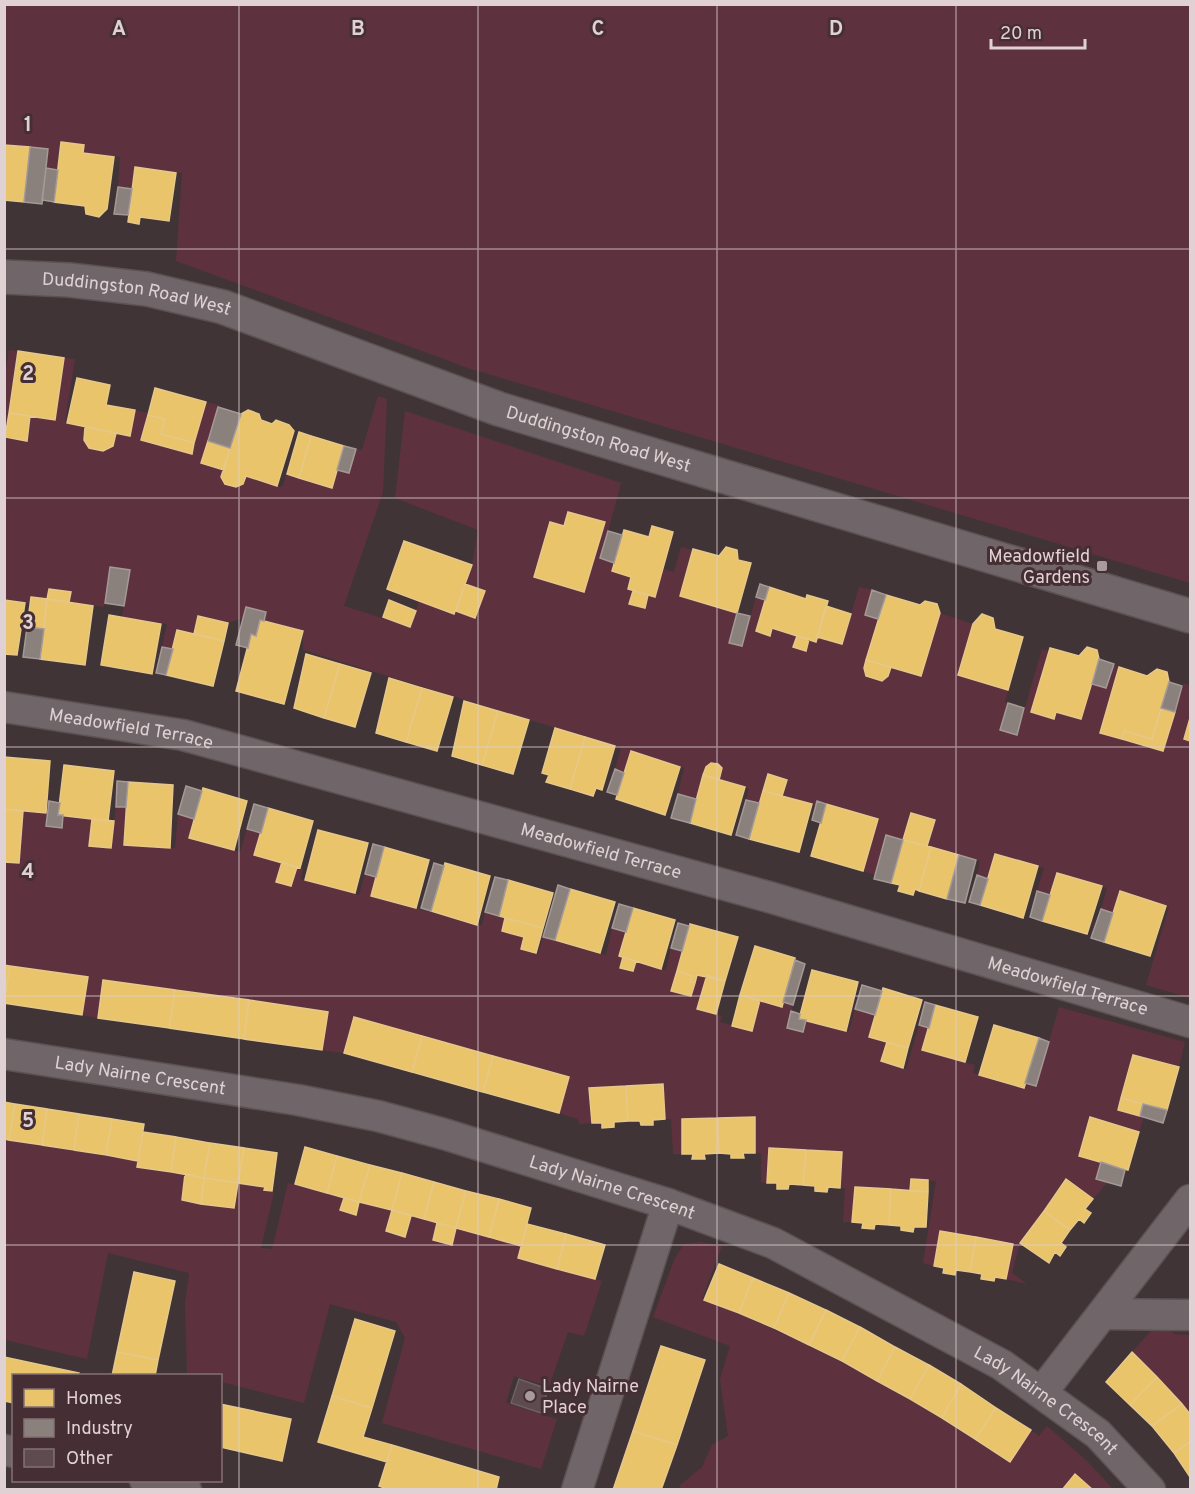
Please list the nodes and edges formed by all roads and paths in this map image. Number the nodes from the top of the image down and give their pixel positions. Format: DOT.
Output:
graph roads {
  1 [pos="4,276"];
  2 [pos="1191,616"];
  3 [pos="4,707"];
  4 [pos="1191,1022"];
  5 [pos="4,1054"];
  6 [pos="1191,1200"];
  7 [pos="668,1204"];
  8 [pos="1104,1314"];
  9 [pos="1191,1315"];
  10 [pos="1042,1392"];
  11 [pos="153,1482"];
  12 [pos="186,1490"];
  13 [pos="577,1490"];
  14 [pos="1150,1490"];
  1 -- 2 [label="street, Duddingston Road West"];
  3 -- 4 [label="street, Meadowfield Terrace"];
  5 -- 7 [label="street, Lady Nairne Crescent"];
  6 -- 8 [label="street"];
  7 -- 10 [label="street, Lady Nairne Crescent"];
  7 -- 13 [label="street"];
  8 -- 9 [label="street"];
  8 -- 10 [label="street"];
  10 -- 14 [label="street, Lady Nairne Crescent"];
  11 -- 12 [label="street"];
}
